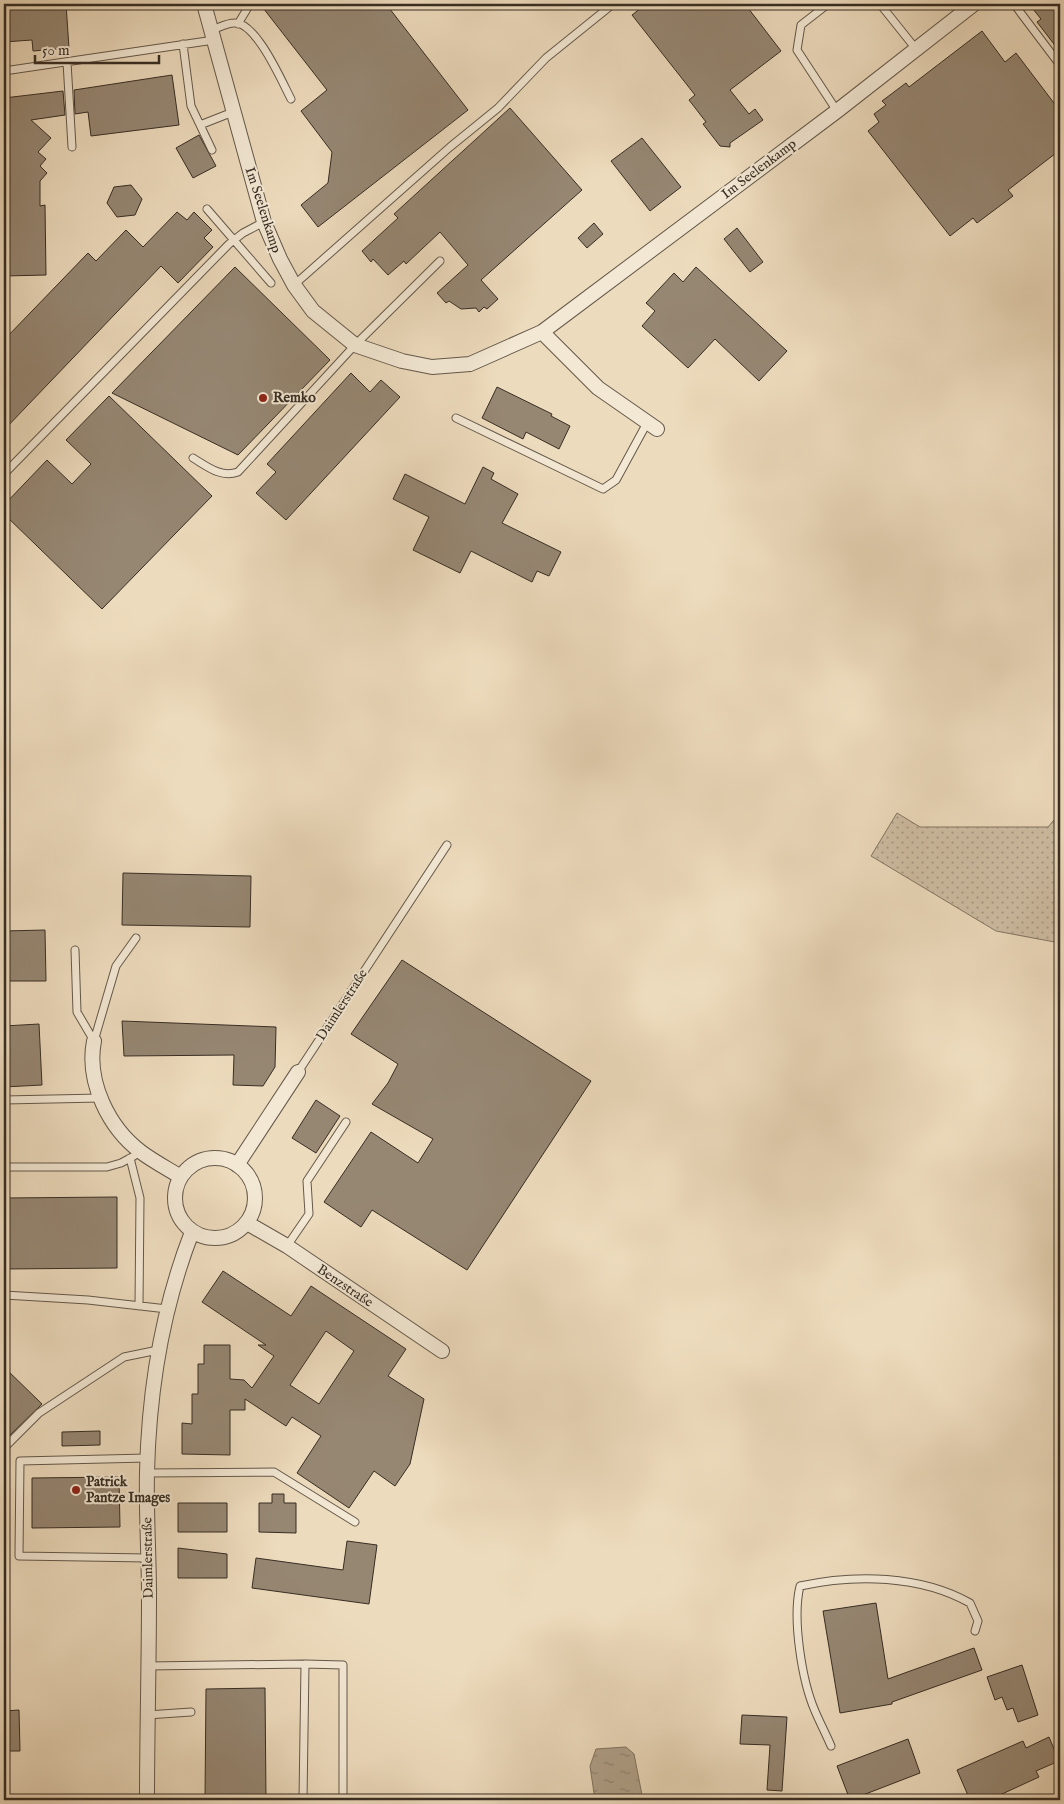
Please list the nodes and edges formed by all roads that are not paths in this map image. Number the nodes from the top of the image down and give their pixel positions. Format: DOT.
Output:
graph roads {
  1 [pos="204,4"];
  2 [pos="250,4"];
  3 [pos="613,4"];
  4 [pos="828,4"];
  5 [pos="880,4"];
  6 [pos="974,4"];
  7 [pos="1014,4"];
  8 [pos="238,24"];
  9 [pos="212,35"];
  10 [pos="183,44"];
  11 [pos="916,49"];
  12 [pos="67,62"];
  13 [pos="1060,65"];
  14 [pos="4,71"];
  15 [pos="291,99"];
  16 [pos="838,111"];
  17 [pos="233,112"];
  18 [pos="200,125"];
  19 [pos="72,147"];
  20 [pos="212,150"];
  21 [pos="207,209"];
  22 [pos="264,222"];
  23 [pos="234,241"];
  24 [pos="440,261"];
  25 [pos="271,283"];
  26 [pos="294,285"];
  27 [pos="542,332"];
  28 [pos="355,345"];
  29 [pos="456,418"];
  30 [pos="652,426"];
  31 [pos="193,458"];
  32 [pos="4,474"];
  33 [pos="447,845"];
  34 [pos="136,938"];
  35 [pos="75,950"];
  36 [pos="94,1041"];
  37 [pos="298,1072"];
  38 [pos="100,1098"];
  39 [pos="4,1100"];
  40 [pos="346,1122"];
  41 [pos="135,1155"];
  42 [pos="238,1165"];
  43 [pos="4,1167"];
  44 [pos="180,1177"];
  45 [pos="247,1223"];
  46 [pos="192,1232"];
  47 [pos="287,1246"];
  48 [pos="4,1295"];
  49 [pos="140,1306"];
  50 [pos="167,1309"];
  51 [pos="158,1350"];
  52 [pos="442,1351"];
  53 [pos="4,1448"];
  54 [pos="147,1458"];
  55 [pos="147,1473"];
  56 [pos="355,1522"];
  57 [pos="148,1558"];
  58 [pos="975,1631"];
  59 [pos="305,1664"];
  60 [pos="148,1666"];
  61 [pos="191,1712"];
  62 [pos="147,1715"];
  63 [pos="831,1746"];
  64 [pos="147,1800"];
  65 [pos="302,1800"];
  66 [pos="343,1800"];
  1 -- 9 [label="street, Im Seelenkamp"];
  2 -- 8 [label="lane"];
  3 -- 26 [label="lane"];
  4 -- 16 [label="lane"];
  5 -- 11 [label="lane"];
  6 -- 11 [label="street, Im Seelenkamp"];
  7 -- 13 [label="lane"];
  8 -- 9 [label="lane"];
  8 -- 15 [label="lane"];
  9 -- 10 [label="lane"];
  9 -- 17 [label="street, Im Seelenkamp"];
  10 -- 12 [label="lane"];
  10 -- 18 [label="lane"];
  11 -- 16 [label="street, Im Seelenkamp"];
  12 -- 14 [label="lane"];
  12 -- 19 [label="lane"];
  16 -- 27 [label="street, Im Seelenkamp"];
  17 -- 18 [label="lane"];
  17 -- 22 [label="street, Im Seelenkamp"];
  18 -- 20 [label="lane"];
  21 -- 23 [label="lane"];
  22 -- 23 [label="lane"];
  22 -- 26 [label="street, Im Seelenkamp"];
  23 -- 25 [label="lane"];
  23 -- 32 [label="lane"];
  24 -- 28 [label="lane"];
  26 -- 28 [label="street, Im Seelenkamp"];
  27 -- 28 [label="street, Im Seelenkamp"];
  27 -- 30 [label="street"];
  28 -- 31 [label="lane"];
  29 -- 30 [label="lane"];
  33 -- 37 [label="lane, Daimlerstraße"];
  34 -- 36 [label="lane"];
  35 -- 36 [label="lane"];
  36 -- 38 [label="street"];
  37 -- 42 [label="street, Daimlerstraße"];
  38 -- 39 [label="lane"];
  38 -- 41 [label="street"];
  40 -- 47 [label="lane"];
  41 -- 43 [label="lane"];
  41 -- 44 [label="street"];
  41 -- 49 [label="lane"];
  42 -- 44 [label="street"];
  42 -- 45 [label="street"];
  44 -- 46 [label="street"];
  45 -- 46 [label="street"];
  45 -- 47 [label="street, Benzstraße"];
  46 -- 50 [label="street, Daimlerstraße"];
  47 -- 52 [label="street, Benzstraße"];
  48 -- 49 [label="lane"];
  49 -- 50 [label="lane"];
  50 -- 51 [label="street, Daimlerstraße"];
  51 -- 53 [label="lane"];
  51 -- 54 [label="street, Daimlerstraße"];
  54 -- 55 [label="street, Daimlerstraße"];
  54 -- 57 [label="lane"];
  55 -- 56 [label="lane"];
  55 -- 57 [label="street, Daimlerstraße"];
  57 -- 60 [label="street, Daimlerstraße"];
  58 -- 63 [label="lane"];
  59 -- 60 [label="lane"];
  59 -- 65 [label="lane"];
  59 -- 66 [label="lane"];
  60 -- 62 [label="street, Daimlerstraße"];
  61 -- 62 [label="lane"];
  62 -- 64 [label="street, Daimlerstraße"];
}
